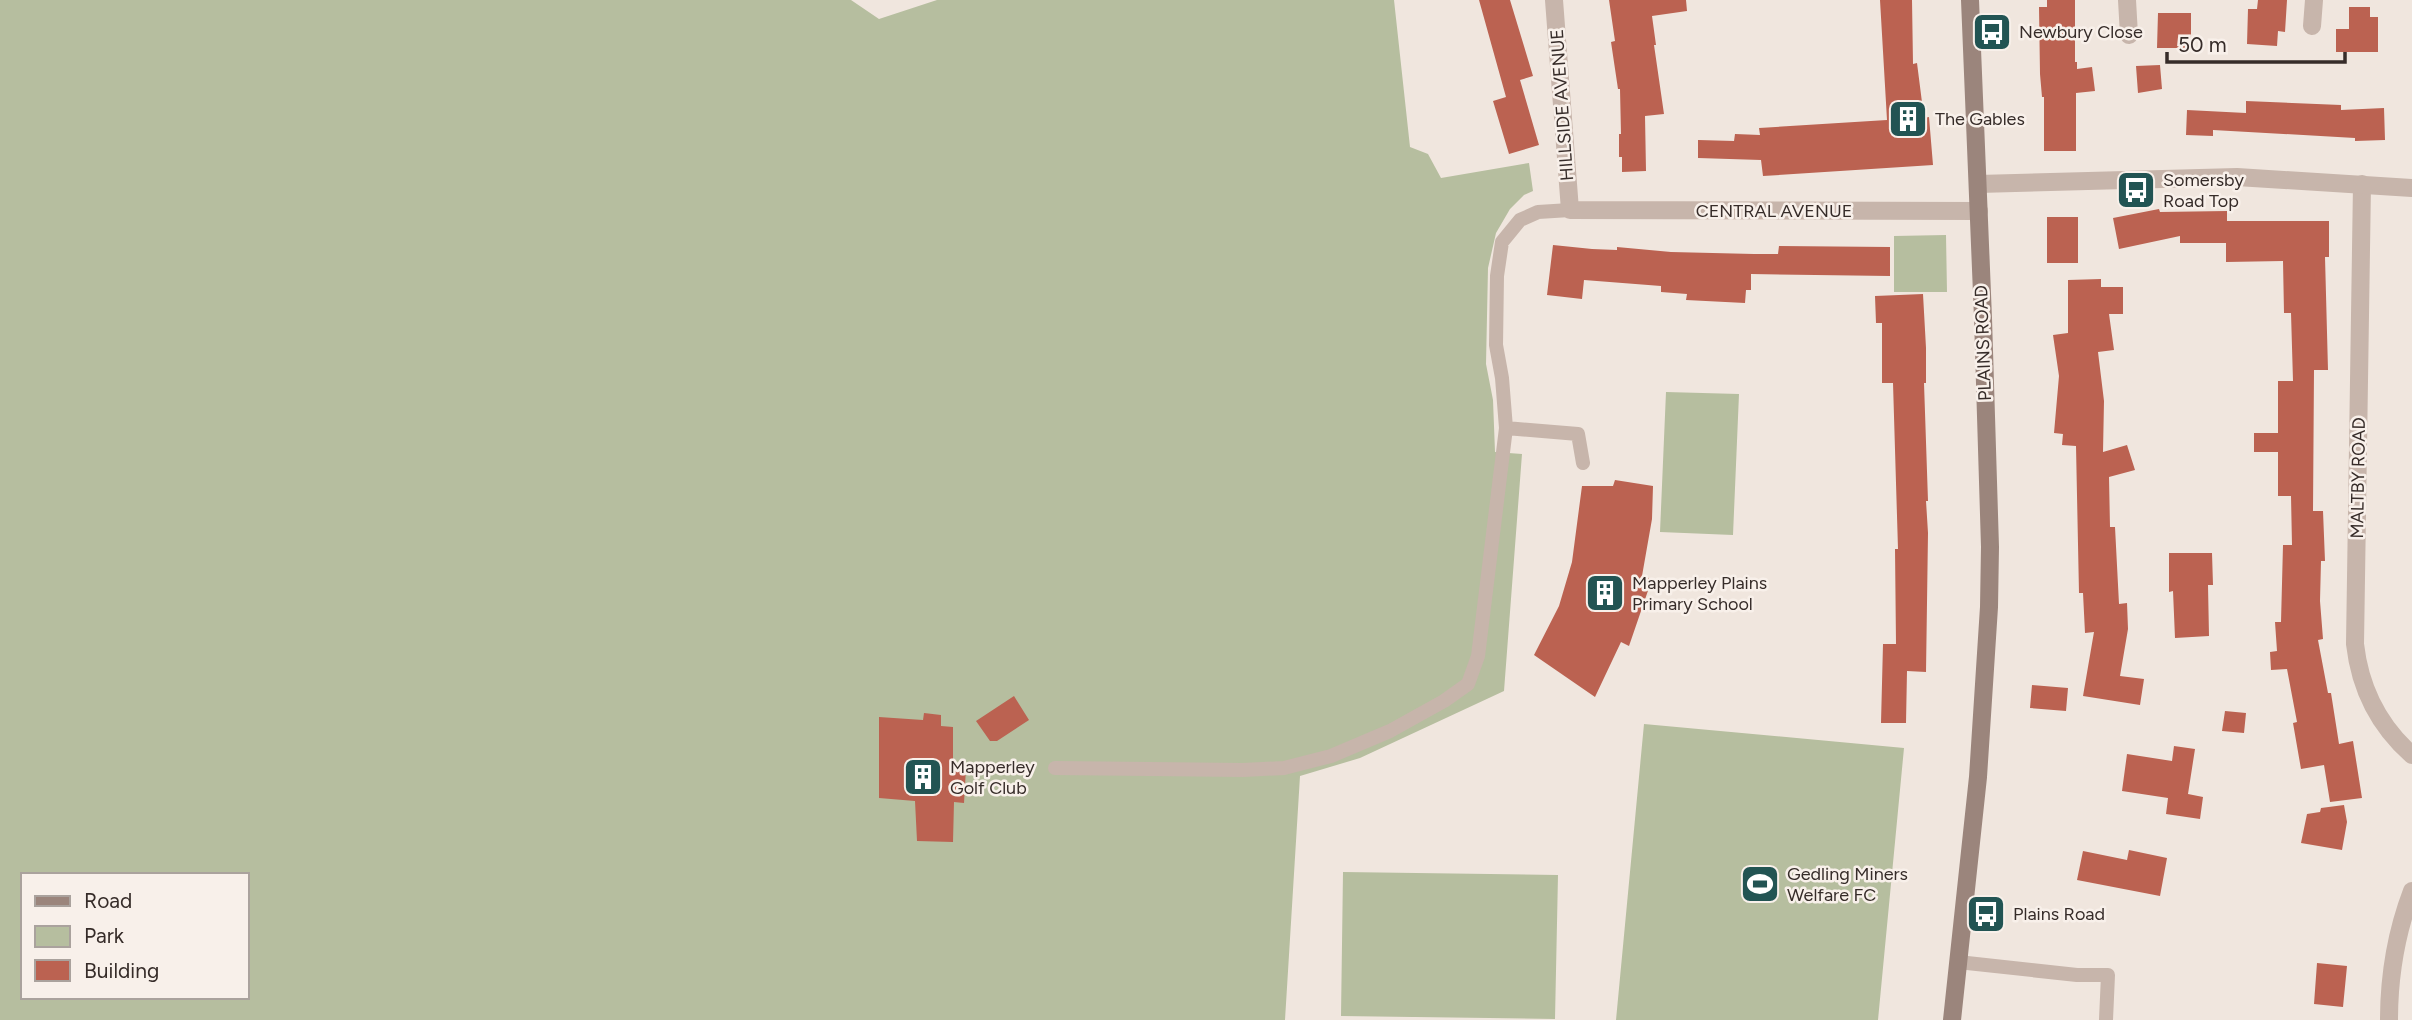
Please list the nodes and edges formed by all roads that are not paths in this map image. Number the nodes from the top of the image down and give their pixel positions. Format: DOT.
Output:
graph roads {
  1 [pos="1553,0"];
  2 [pos="1970,0"];
  3 [pos="2127,0"];
  4 [pos="2314,0"];
  5 [pos="2312,26"];
  6 [pos="2129,34"];
  7 [pos="1978,184"];
  8 [pos="2362,184"];
  9 [pos="2412,188"];
  10 [pos="1570,210"];
  11 [pos="1979,211"];
  12 [pos="1506,428"];
  13 [pos="1583,463"];
  14 [pos="2412,755"];
  15 [pos="1055,768"];
  16 [pos="2412,891"];
  17 [pos="1958,962"];
  18 [pos="1952,1020"];
  19 [pos="2106,1020"];
  20 [pos="2389,1020"];
  1 -- 10 [label="street, HILLSIDE AVENUE"];
  2 -- 7 [label="main road, PLAINS ROAD"];
  3 -- 6 [label="street"];
  4 -- 5 [label="street"];
  7 -- 8 [label="street"];
  7 -- 11 [label="main road, PLAINS ROAD"];
  8 -- 9 [label="street"];
  8 -- 14 [label="street, MALTBY ROAD"];
  10 -- 11 [label="street, CENTRAL AVENUE"];
  10 -- 12 [label="lane"];
  11 -- 17 [label="main road, PLAINS ROAD"];
  12 -- 13 [label="lane"];
  12 -- 15 [label="lane"];
  16 -- 20 [label="street"];
  17 -- 18 [label="main road, PLAINS ROAD"];
  17 -- 19 [label="lane"];
}
